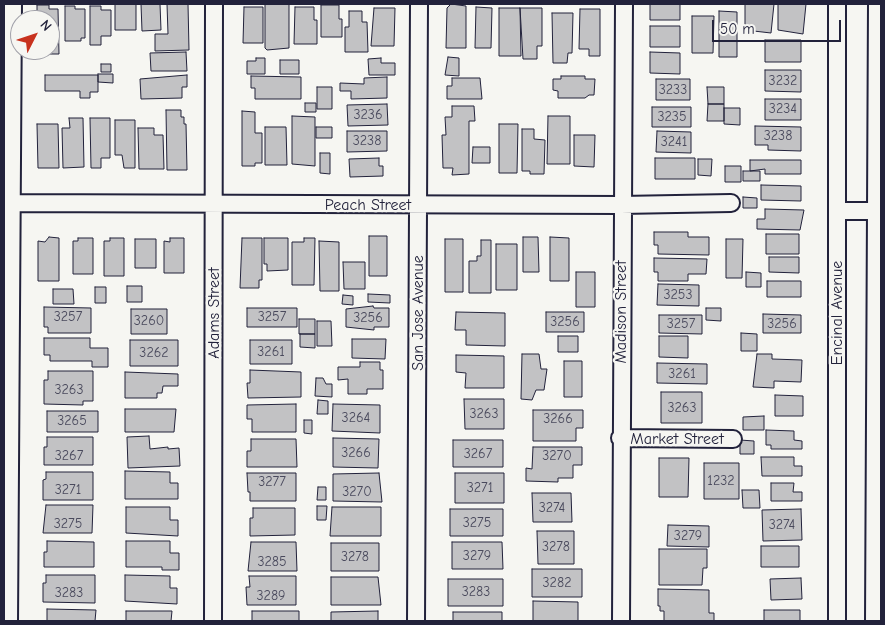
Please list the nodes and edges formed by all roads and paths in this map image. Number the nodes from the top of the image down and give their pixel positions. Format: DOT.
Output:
graph roads {
  1 [pos="13,4"];
  2 [pos="214,4"];
  3 [pos="419,4"];
  4 [pos="624,4"];
  5 [pos="837,4"];
  6 [pos="877,4"];
  7 [pos="7,203"];
  8 [pos="731,203"];
  9 [pos="215,204"];
  10 [pos="418,205"];
  11 [pos="621,205"];
  12 [pos="838,211"];
  13 [pos="876,211"];
  14 [pos="620,438"];
  15 [pos="733,439"];
  16 [pos="9,621"];
  17 [pos="213,621"];
  18 [pos="416,621"];
  19 [pos="621,621"];
  20 [pos="837,621"];
  21 [pos="874,621"];
  1 -- 7 [label="street"];
  2 -- 9 [label="street, Adams Street"];
  3 -- 10 [label="street, San Jose Avenue"];
  4 -- 11 [label="street, Madison Street"];
  5 -- 12 [label="street, Encinal Avenue"];
  6 -- 13 [label="street"];
  7 -- 9 [label="street, Peach Street"];
  7 -- 16 [label="street"];
  8 -- 11 [label="street, Peach Street"];
  9 -- 10 [label="street, Peach Street"];
  9 -- 17 [label="street, Adams Street"];
  10 -- 11 [label="street, Peach Street"];
  10 -- 18 [label="street, San Jose Avenue"];
  11 -- 14 [label="street, Madison Street"];
  12 -- 13 [label="street"];
  12 -- 20 [label="street, Encinal Avenue"];
  13 -- 21 [label="street"];
  14 -- 15 [label="street, Market Street"];
  14 -- 19 [label="street, Madison Street"];
}
